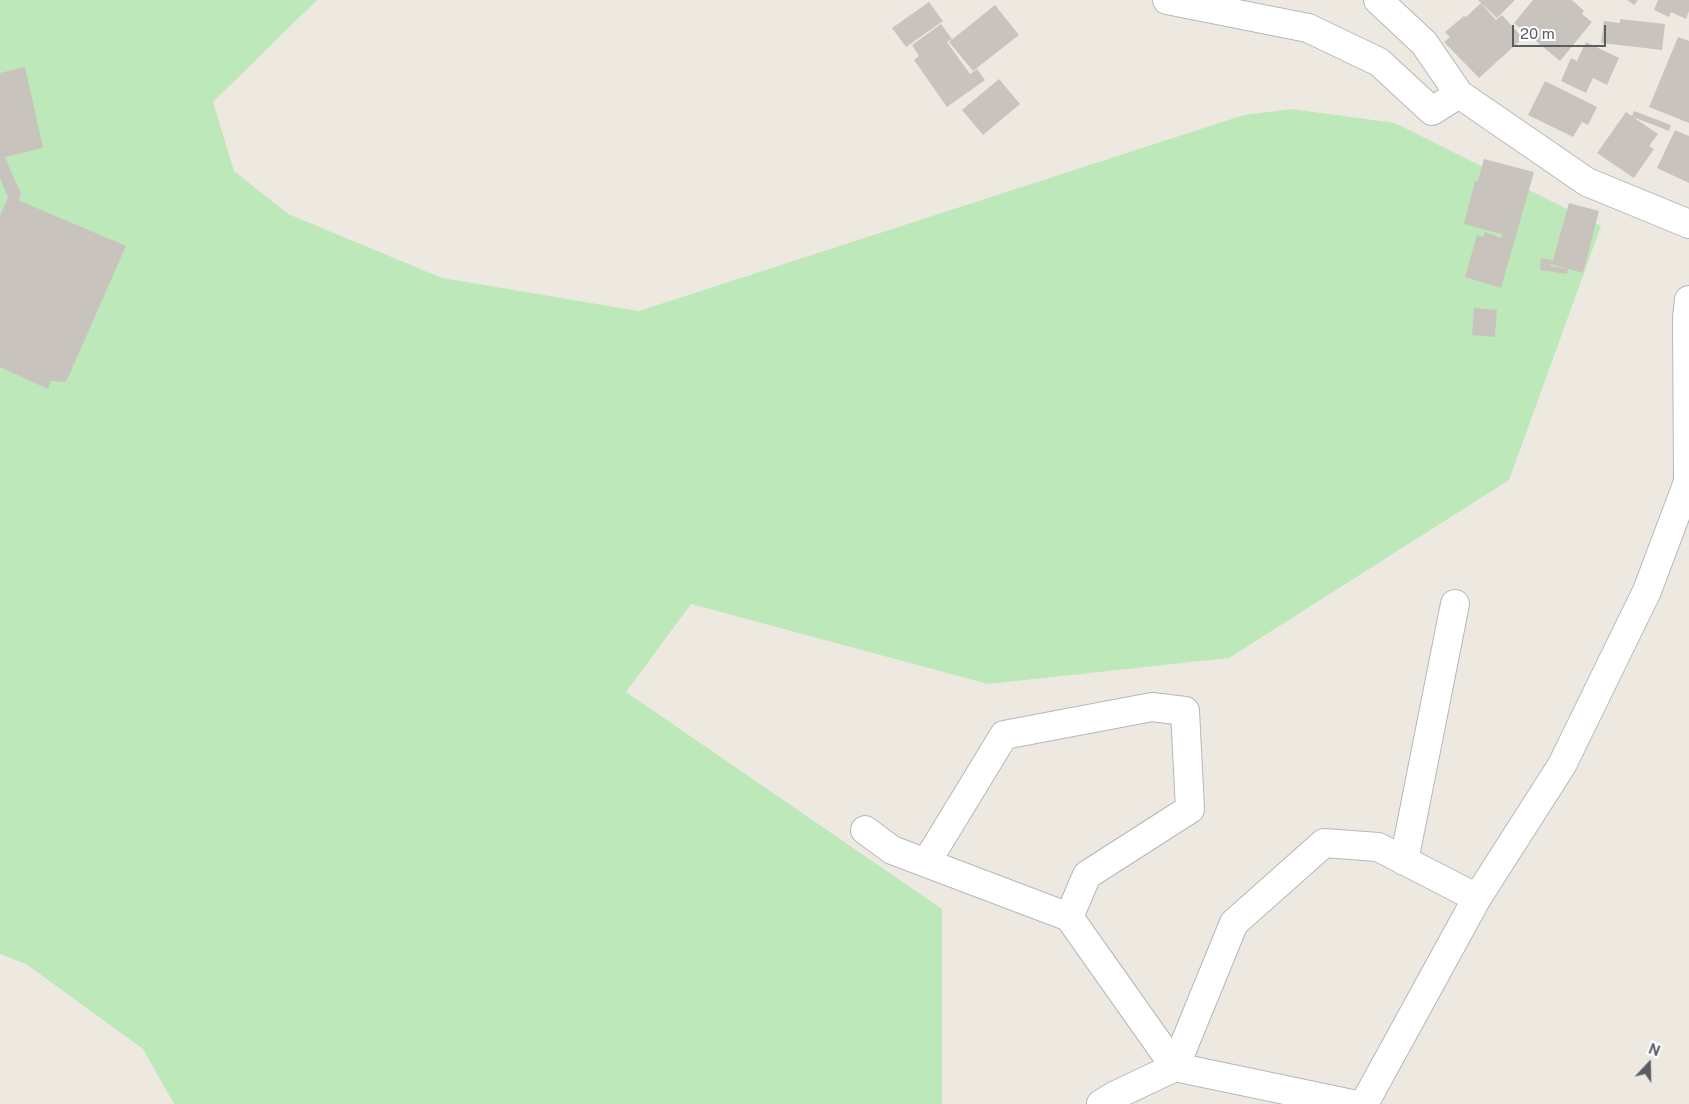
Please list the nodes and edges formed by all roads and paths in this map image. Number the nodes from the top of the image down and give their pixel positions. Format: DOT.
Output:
graph roads {
  1 [pos="1166,0"];
  2 [pos="1378,0"];
  3 [pos="1459,94"];
  4 [pos="1689,224"];
  5 [pos="1689,300"];
  6 [pos="1455,604"];
  7 [pos="865,830"];
  8 [pos="1404,861"];
  9 [pos="926,863"];
  10 [pos="1477,898"];
  11 [pos="1068,917"];
  12 [pos="1175,1067"];
  13 [pos="1101,1104"];
  14 [pos="1352,1104"];
  15 [pos="1364,1104"];
  1 -- 3 [label="street"];
  2 -- 3 [label="street"];
  3 -- 4 [label="street"];
  5 -- 10 [label="street"];
  6 -- 8 [label="street"];
  7 -- 9 [label="street"];
  8 -- 10 [label="street"];
  8 -- 12 [label="street"];
  9 -- 11 [label="street"];
  9 -- 11 [label="street"];
  10 -- 15 [label="street"];
  11 -- 12 [label="street"];
  12 -- 13 [label="street"];
  12 -- 14 [label="street"];
}
